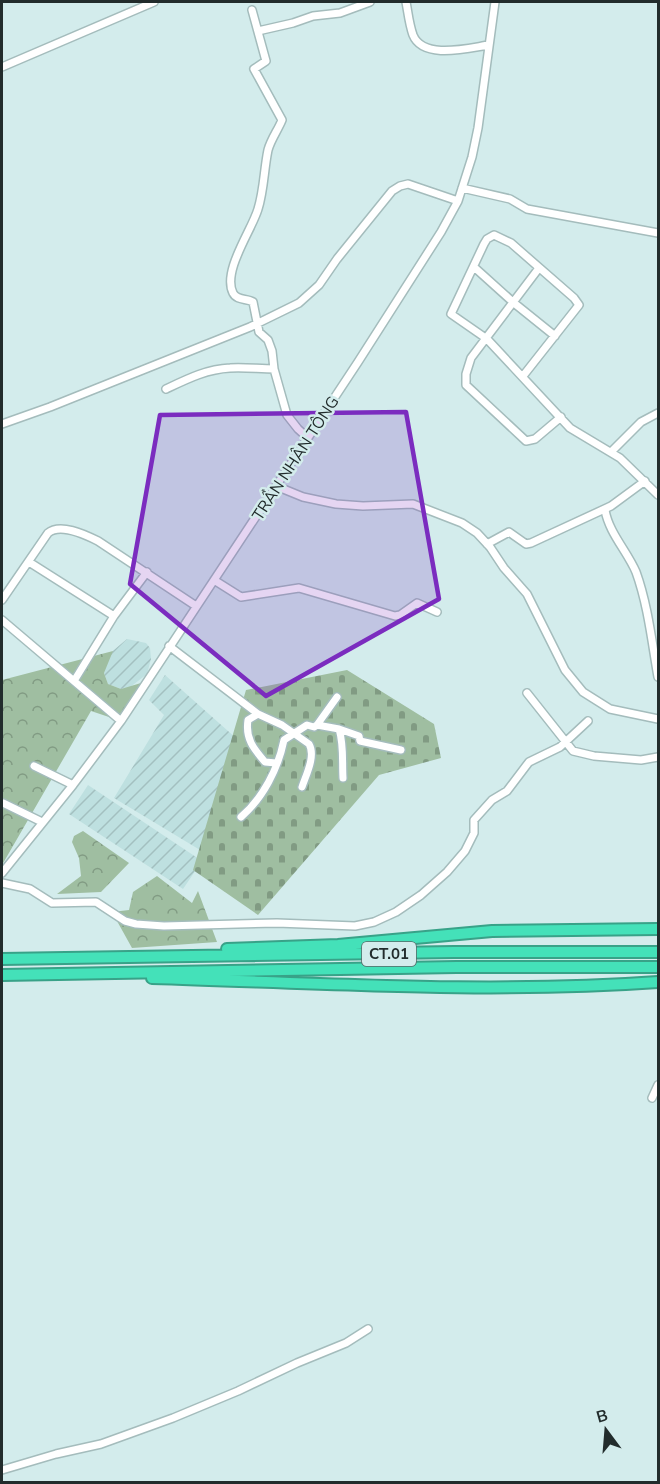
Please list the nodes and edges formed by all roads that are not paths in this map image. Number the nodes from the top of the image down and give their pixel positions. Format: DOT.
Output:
graph roads {
  1 [pos="154,2"];
  2 [pos="370,2"];
  3 [pos="406,2"];
  4 [pos="495,2"];
  5 [pos="252,10"];
  6 [pos="258,31"];
  7 [pos="489,45"];
  8 [pos="2,67"];
  9 [pos="462,188"];
  10 [pos="458,201"];
  11 [pos="658,233"];
  12 [pos="474,267"];
  13 [pos="539,268"];
  14 [pos="514,303"];
  15 [pos="257,323"];
  16 [pos="555,336"];
  17 [pos="487,339"];
  18 [pos="274,369"];
  19 [pos="522,376"];
  20 [pos="166,389"];
  21 [pos="658,413"];
  22 [pos="561,417"];
  23 [pos="2,424"];
  24 [pos="308,438"];
  25 [pos="611,452"];
  26 [pos="645,481"];
  27 [pos="276,486"];
  28 [pos="658,495"];
  29 [pos="605,510"];
  30 [pos="487,544"];
  31 [pos="28,562"];
  32 [pos="147,572"];
  33 [pos="214,580"];
  34 [pos="2,600"];
  35 [pos="196,606"];
  36 [pos="437,612"];
  37 [pos="114,616"];
  38 [pos="2,620"];
  39 [pos="169,646"];
  40 [pos="658,677"];
  41 [pos="74,681"];
  42 [pos="527,693"];
  43 [pos="338,697"];
  44 [pos="258,714"];
  45 [pos="658,719"];
  46 [pos="121,721"];
  47 [pos="588,721"];
  48 [pos="317,724"];
  49 [pos="339,729"];
  50 [pos="294,734"];
  51 [pos="565,743"];
  52 [pos="401,750"];
  53 [pos="658,757"];
  54 [pos="276,763"];
  55 [pos="34,766"];
  56 [pos="343,778"];
  57 [pos="73,785"];
  58 [pos="302,788"];
  59 [pos="3,803"];
  60 [pos="241,817"];
  61 [pos="42,822"];
  62 [pos="2,872"];
  63 [pos="2,883"];
  64 [pos="658,929"];
  65 [pos="658,952"];
  66 [pos="119,955"];
  67 [pos="2,959"];
  68 [pos="658,967"];
  69 [pos="4,975"];
  70 [pos="126,975"];
  71 [pos="658,982"];
  72 [pos="658,1085"];
  73 [pos="652,1098"];
  74 [pos="368,1329"];
  75 [pos="2,1470"];
  1 -- 8 [label="street"];
  2 -- 6 [label="street"];
  3 -- 7 [label="street"];
  4 -- 7 [label="street, TRẦN NHÂN TÔNG"];
  5 -- 6 [label="street"];
  6 -- 15 [label="street"];
  7 -- 9 [label="street, TRẦN NHÂN TÔNG"];
  9 -- 10 [label="street, TRẦN NHÂN TÔNG"];
  9 -- 11 [label="street"];
  10 -- 15 [label="street"];
  10 -- 24 [label="street, TRẦN NHÂN TÔNG"];
  12 -- 13 [label="street"];
  12 -- 14 [label="street"];
  12 -- 17 [label="street"];
  13 -- 14 [label="street"];
  13 -- 16 [label="street"];
  14 -- 16 [label="street"];
  14 -- 17 [label="street"];
  15 -- 18 [label="street"];
  15 -- 23 [label="street"];
  16 -- 19 [label="street"];
  17 -- 19 [label="street"];
  17 -- 22 [label="street"];
  18 -- 20 [label="street"];
  18 -- 24 [label="street"];
  19 -- 22 [label="street"];
  21 -- 25 [label="street"];
  22 -- 25 [label="street"];
  24 -- 27 [label="street, TRẦN NHÂN TÔNG"];
  25 -- 26 [label="street"];
  26 -- 28 [label="street"];
  26 -- 29 [label="street"];
  27 -- 30 [label="street"];
  27 -- 33 [label="street, TRẦN NHÂN TÔNG"];
  29 -- 30 [label="street"];
  29 -- 40 [label="street"];
  30 -- 45 [label="street"];
  31 -- 32 [label="street"];
  31 -- 34 [label="street"];
  31 -- 37 [label="street"];
  32 -- 35 [label="street"];
  32 -- 37 [label="street"];
  33 -- 35 [label="street, TRẦN NHÂN TÔNG"];
  33 -- 36 [label="street"];
  35 -- 39 [label="street, TRẦN NHÂN TÔNG"];
  37 -- 41 [label="street"];
  38 -- 41 [label="street"];
  39 -- 44 [label="street"];
  39 -- 46 [label="street, TRẦN NHÂN TÔNG"];
  41 -- 46 [label="street"];
  42 -- 51 [label="street"];
  43 -- 48 [label="street"];
  44 -- 50 [label="street"];
  44 -- 54 [label="street"];
  46 -- 57 [label="street, TRẦN NHÂN TÔNG"];
  47 -- 51 [label="street"];
  48 -- 49 [label="street"];
  48 -- 50 [label="street"];
  49 -- 52 [label="street"];
  49 -- 56 [label="street"];
  50 -- 54 [label="street"];
  50 -- 58 [label="street"];
  51 -- 53 [label="street"];
  51 -- 63 [label="street"];
  54 -- 60 [label="street"];
  55 -- 57 [label="street"];
  57 -- 61 [label="street, TRẦN NHÂN TÔNG"];
  59 -- 61 [label="street"];
  61 -- 62 [label="street, TRẦN NHÂN TÔNG"];
  64 -- 66 [label="highway"];
  65 -- 66 [label="highway, CT.01"];
  66 -- 67 [label="highway, CT.01"];
  68 -- 70 [label="highway, CT.01"];
  69 -- 70 [label="highway, CT.01"];
  70 -- 71 [label="highway"];
  72 -- 73 [label="street"];
  74 -- 75 [label="street"];
}
